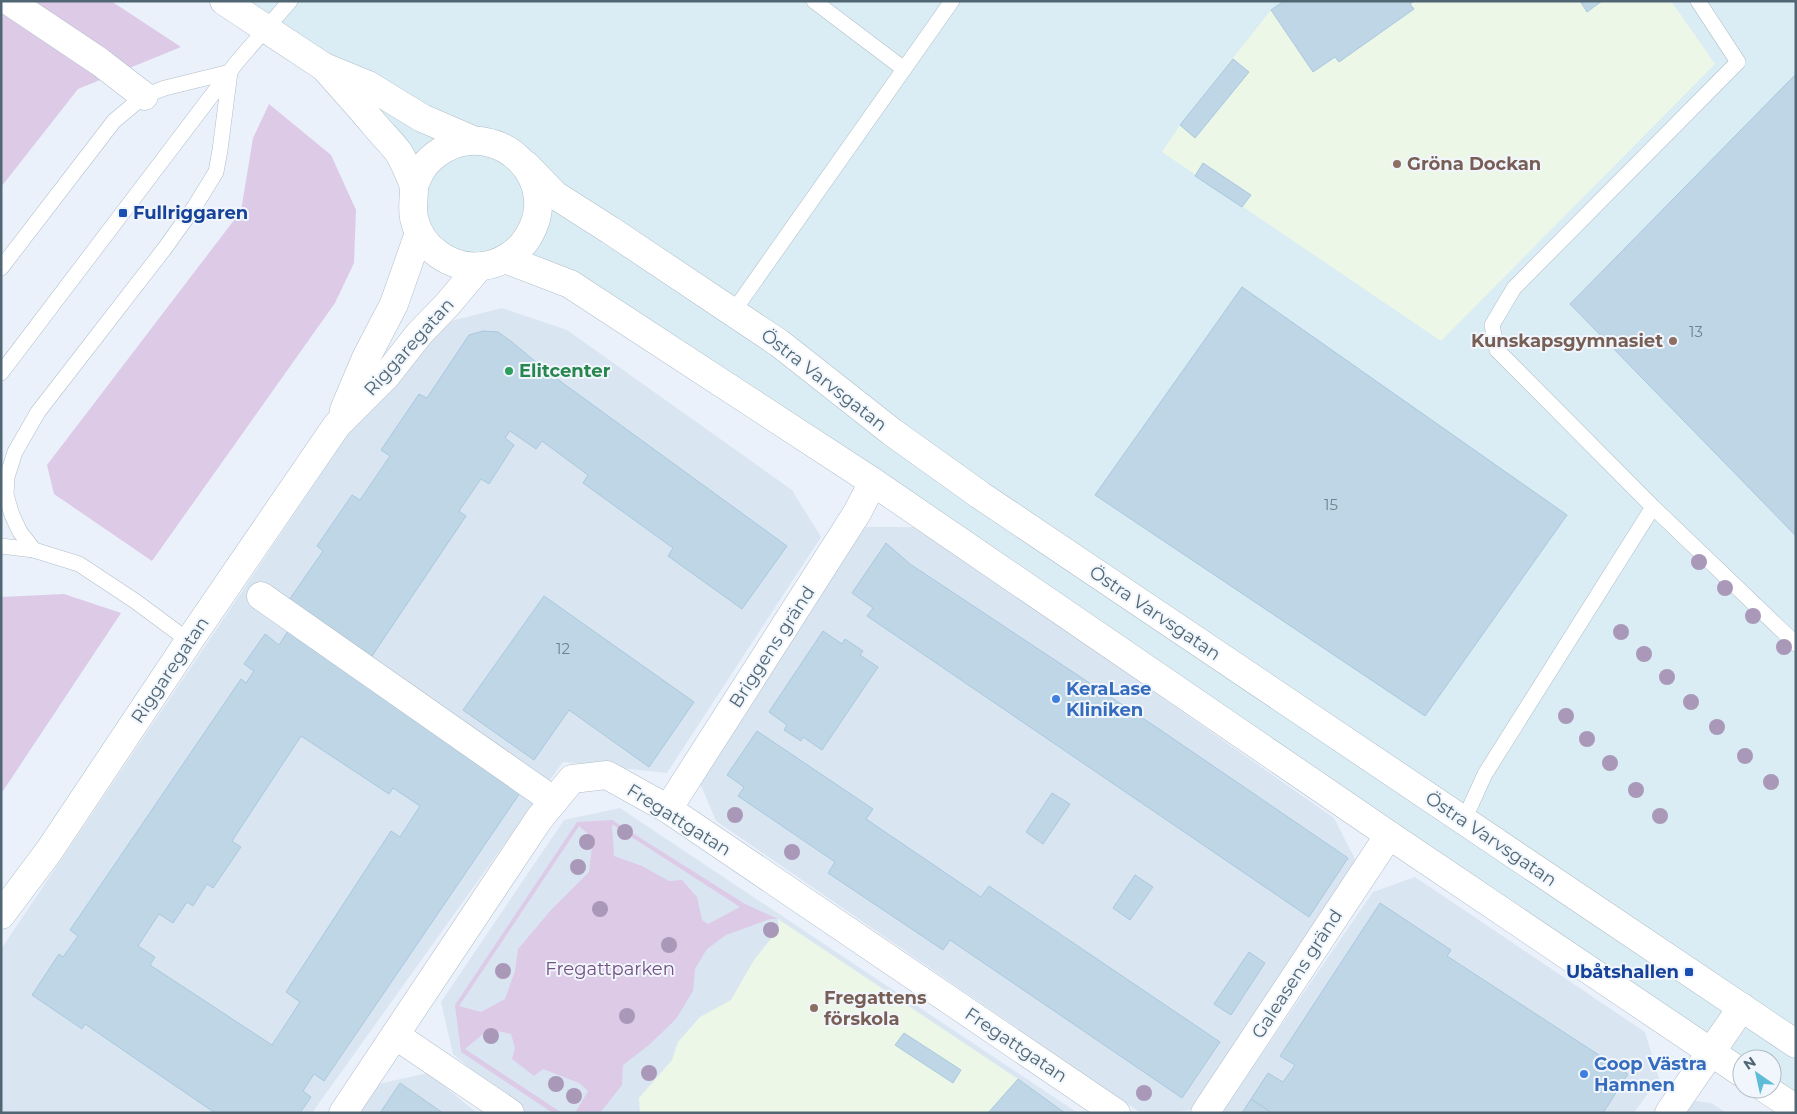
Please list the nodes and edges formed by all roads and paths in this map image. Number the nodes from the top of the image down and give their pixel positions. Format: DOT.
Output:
graph roads {
  1 [pos="9,1"];
  2 [pos="224,1"];
  3 [pos="290,1"];
  4 [pos="814,1"];
  5 [pos="952,1"];
  6 [pos="1698,1"];
  7 [pos="265,29"];
  8 [pos="324,67"];
  9 [pos="904,69"];
  10 [pos="230,72"];
  11 [pos="144,96"];
  12 [pos="474,140"];
  13 [pos="526,166"];
  14 [pos="414,186"];
  15 [pos="419,233"];
  16 [pos="505,259"];
  17 [pos="479,267"];
  18 [pos="1,268"];
  19 [pos="733,312"];
  20 [pos="1,373"];
  21 [pos="337,425"];
  22 [pos="873,482"];
  23 [pos="1653,507"];
  24 [pos="1,546"];
  25 [pos="34,550"];
  26 [pos="261,596"];
  27 [pos="189,640"];
  28 [pos="1796,644"];
  29 [pos="554,801"];
  30 [pos="668,809"];
  31 [pos="1464,820"];
  32 [pos="1389,835"];
  33 [pos="1,914"];
  34 [pos="1742,1007"];
  35 [pos="394,1034"];
  36 [pos="1796,1044"];
  37 [pos="1712,1052"];
  38 [pos="1732,1066"];
  39 [pos="1781,1099"];
  40 [pos="1796,1109"];
  41 [pos="343,1113"];
  42 [pos="510,1113"];
  43 [pos="1116,1113"];
  44 [pos="1205,1113"];
  45 [pos="1670,1113"];
  1 -- 11 [label="street"];
  2 -- 7 [label="street"];
  3 -- 7 [label="lane"];
  4 -- 9 [label="lane"];
  5 -- 9 [label="lane"];
  6 -- 23 [label="lane"];
  7 -- 8 [label="street"];
  7 -- 10 [label="lane"];
  8 -- 12 [label="street"];
  8 -- 14 [label="street"];
  9 -- 19 [label="lane"];
  10 -- 11 [label="lane"];
  10 -- 20 [label="lane"];
  10 -- 25 [label="lane"];
  11 -- 18 [label="lane"];
  12 -- 13 [label="street"];
  12 -- 14 [label="street"];
  13 -- 16 [label="street"];
  13 -- 19 [label="street, Östra Varvsgatan"];
  14 -- 15 [label="street"];
  15 -- 17 [label="street"];
  15 -- 21 [label="street, Riggaregatan"];
  16 -- 17 [label="street"];
  16 -- 22 [label="street"];
  17 -- 21 [label="street, Riggaregatan"];
  19 -- 31 [label="street, Östra Varvsgatan"];
  21 -- 27 [label="street, Riggaregatan"];
  22 -- 30 [label="street, Briggens gränd"];
  22 -- 32 [label="street"];
  23 -- 28 [label="lane"];
  23 -- 31 [label="lane"];
  24 -- 25 [label="lane"];
  25 -- 27 [label="lane"];
  26 -- 29 [label="street"];
  27 -- 33 [label="street, Riggaregatan"];
  29 -- 30 [label="street, Fregattgatan"];
  29 -- 35 [label="street, Fregattgatan"];
  30 -- 43 [label="street, Fregattgatan"];
  31 -- 34 [label="street, Östra Varvsgatan"];
  32 -- 37 [label="street"];
  32 -- 44 [label="street, Galeasens gränd"];
  34 -- 36 [label="street, Östra Varvsgatan"];
  34 -- 37 [label="street"];
  35 -- 41 [label="street, Fregattgatan"];
  35 -- 42 [label="street"];
  37 -- 38 [label="street"];
  37 -- 45 [label="street"];
  39 -- 40 [label="street"];
}
